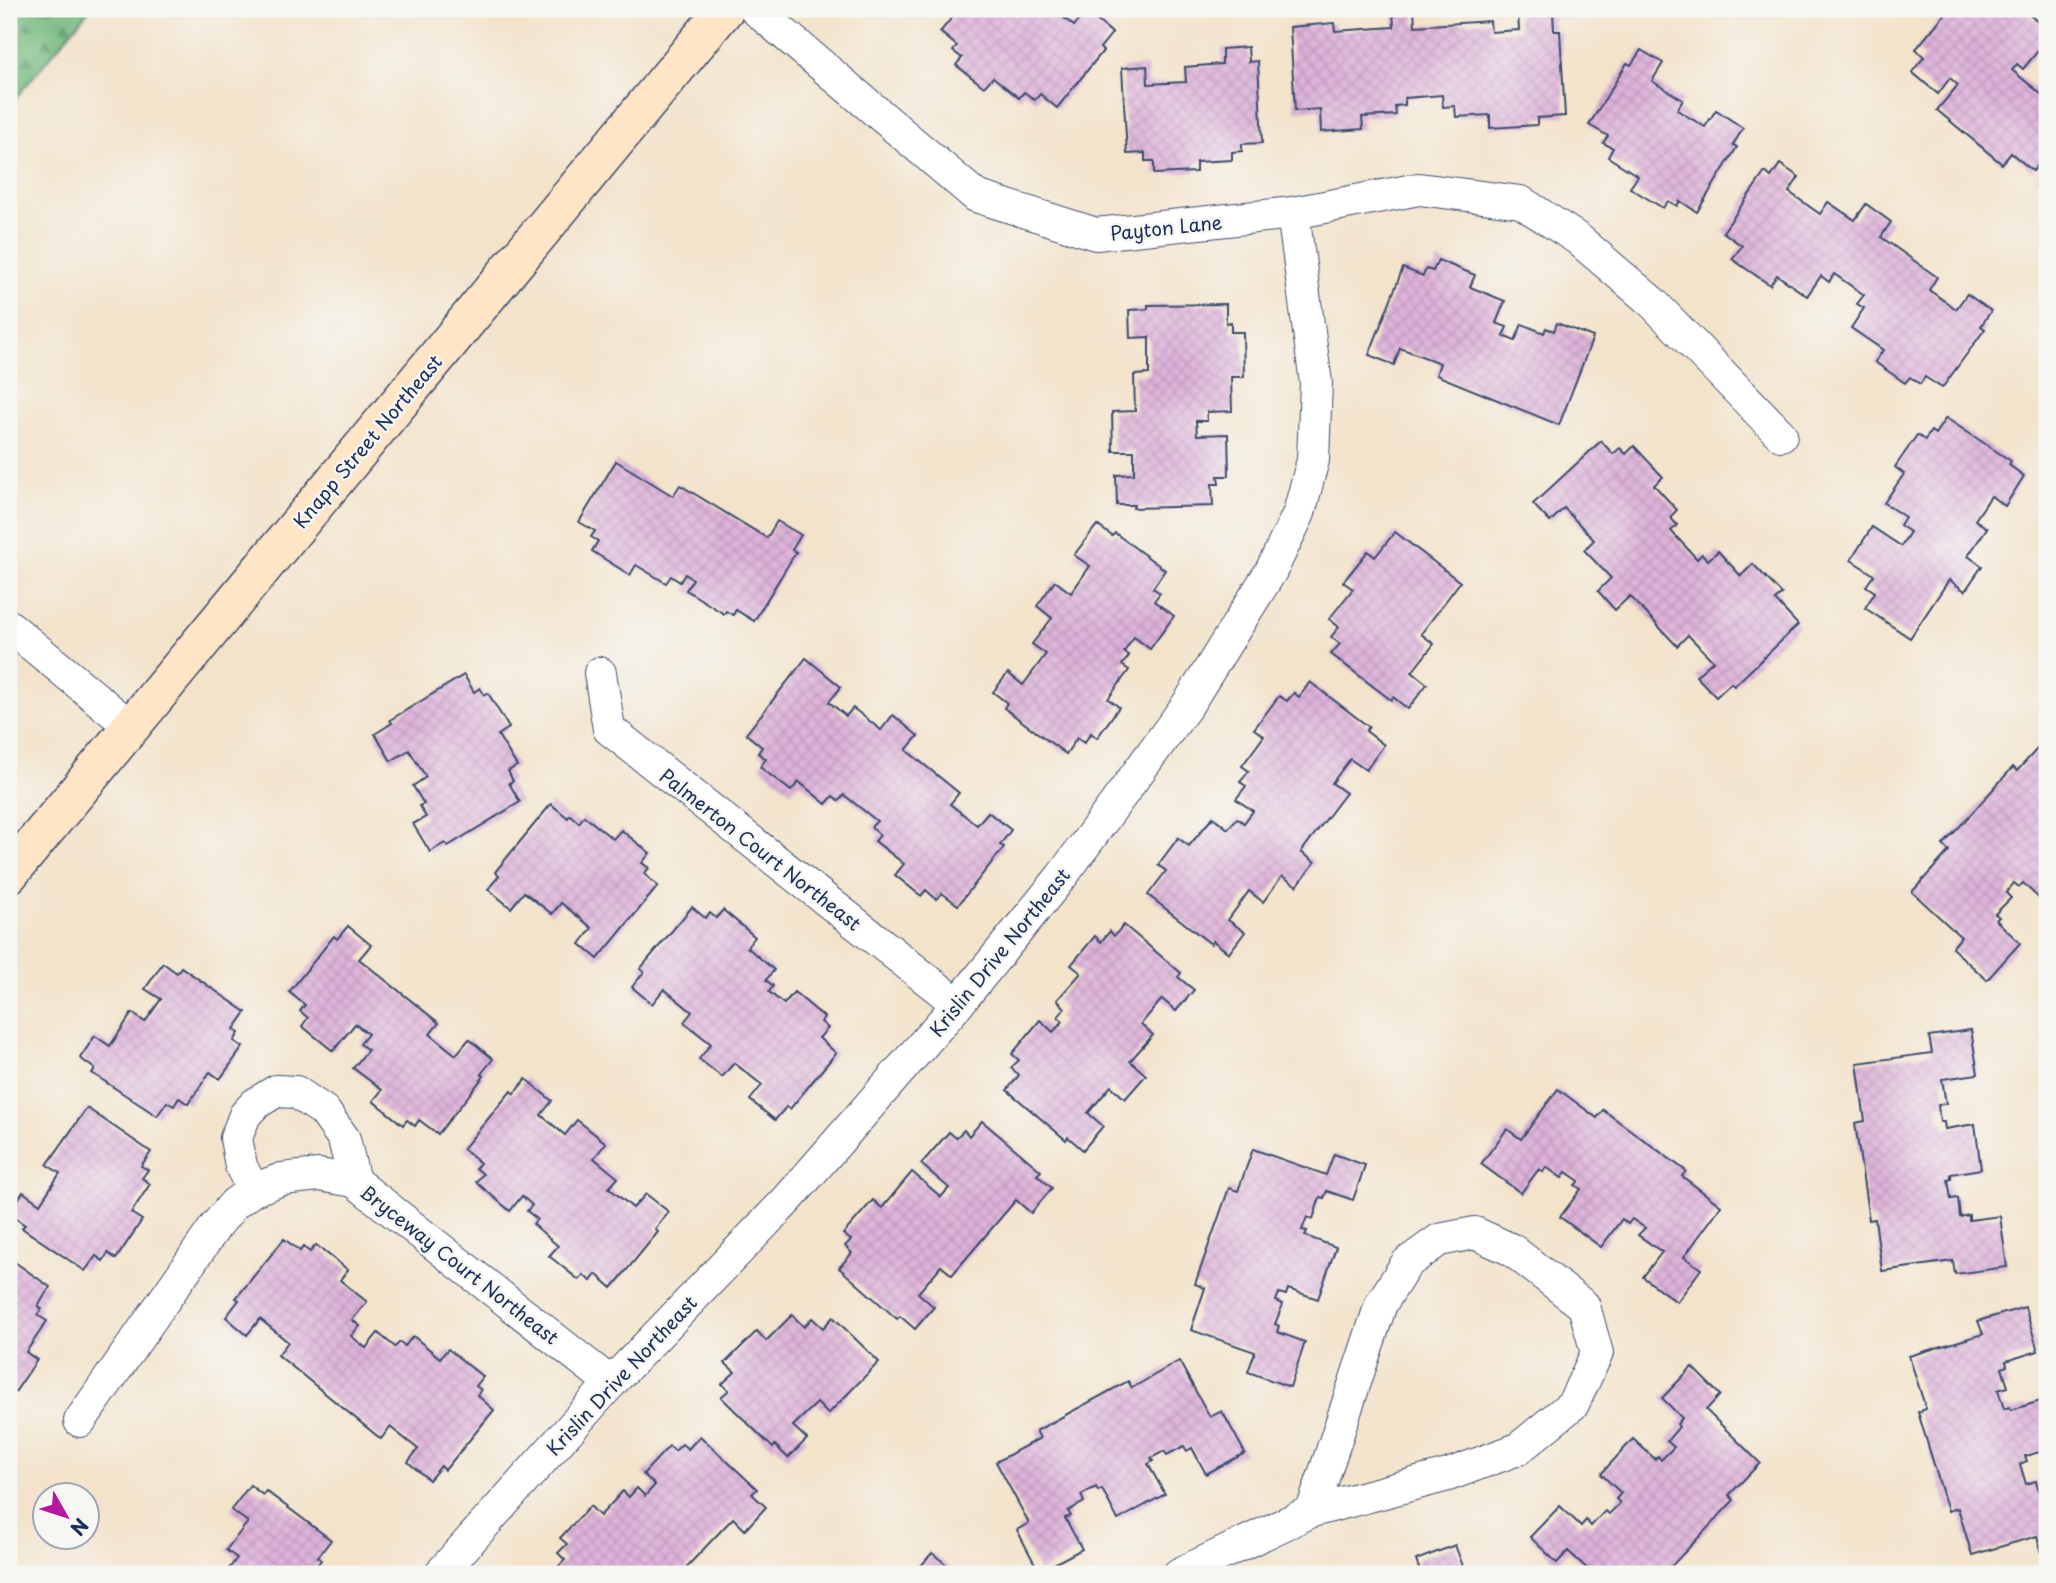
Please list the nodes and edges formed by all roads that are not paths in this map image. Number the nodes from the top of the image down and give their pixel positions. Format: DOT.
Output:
graph roads {
  1 [pos="725,9"];
  2 [pos="755,9"];
  3 [pos="1293,213"];
  4 [pos="1781,435"];
  5 [pos="9,626"];
  6 [pos="600,673"];
  7 [pos="131,727"];
  8 [pos="9,874"];
  9 [pos="958,1004"];
  10 [pos="354,1181"];
  11 [pos="253,1190"];
  12 [pos="611,1383"];
  13 [pos="80,1421"];
  14 [pos="1312,1511"];
  15 [pos="440,1574"];
  16 [pos="1179,1574"];
  1 -- 7 [label="main road, Knapp Street Northeast"];
  2 -- 3 [label="street, Payton Lane"];
  3 -- 4 [label="street, Payton Lane"];
  3 -- 9 [label="street, Krislin Drive Northeast"];
  5 -- 7 [label="street"];
  6 -- 9 [label="street, Palmerton Court Northeast"];
  7 -- 8 [label="main road, Knapp Street Northeast"];
  9 -- 12 [label="street, Krislin Drive Northeast"];
  10 -- 11 [label="street, Bryceway Court Northeast"];
  10 -- 11 [label="street"];
  10 -- 12 [label="street, Bryceway Court Northeast"];
  11 -- 13 [label="street, Bryceway Court Northeast"];
  12 -- 15 [label="street, Krislin Drive Northeast"];
  14 -- 14 [label="street"];
  14 -- 16 [label="street"];
}
